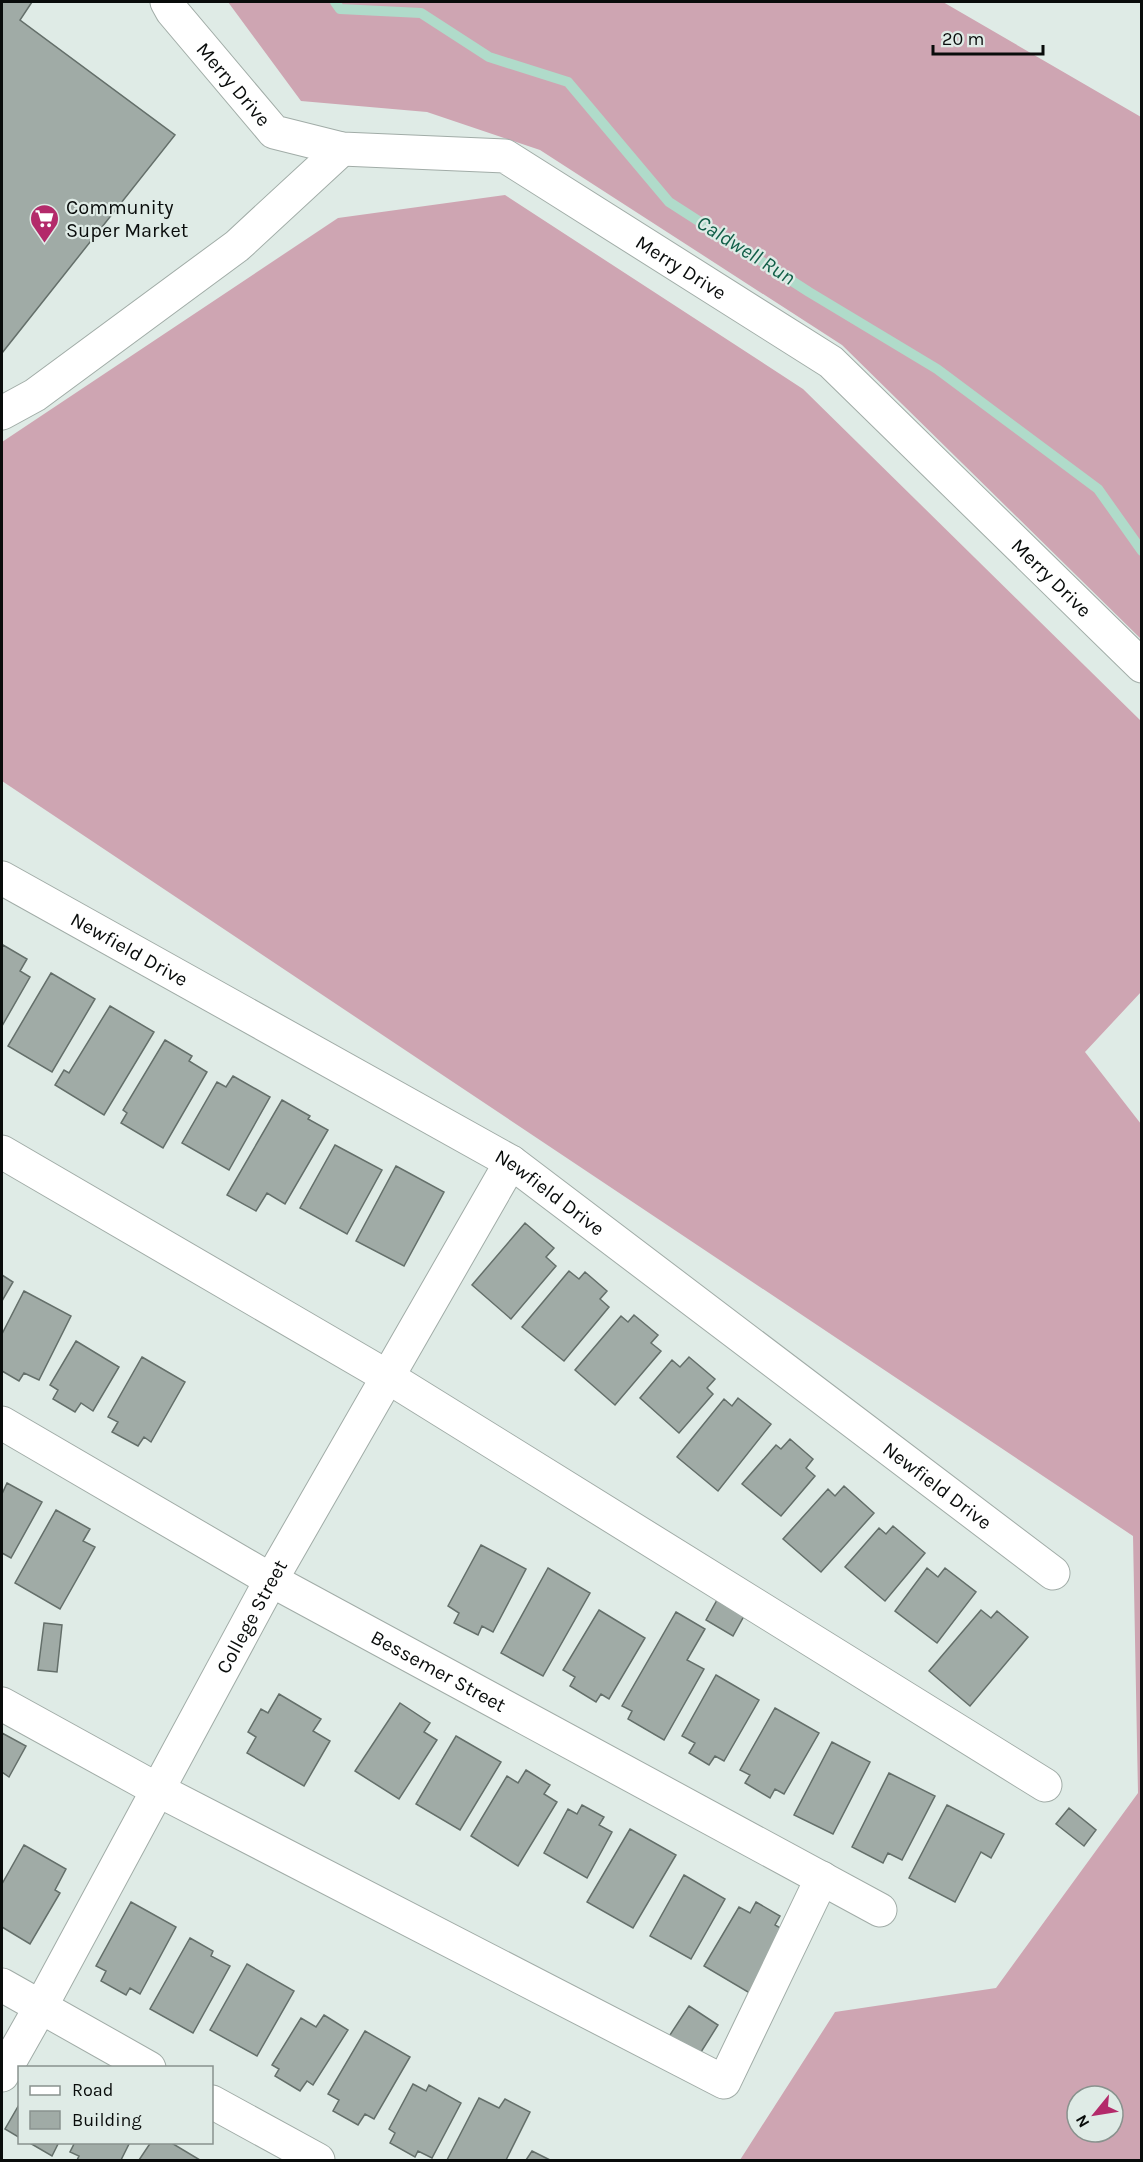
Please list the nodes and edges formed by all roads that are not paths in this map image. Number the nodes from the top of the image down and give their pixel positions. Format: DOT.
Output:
graph roads {
  1 [pos="167,2"];
  2 [pos="342,149"];
  3 [pos="2,413"];
  4 [pos="1142,666"];
  5 [pos="2,878"];
  6 [pos="2,1152"];
  7 [pos="511,1162"];
  8 [pos="388,1377"];
  9 [pos="2,1424"];
  10 [pos="1053,1573"];
  11 [pos="271,1580"];
  12 [pos="2,1704"];
  13 [pos="1045,1785"];
  14 [pos="158,1790"];
  15 [pos="822,1878"];
  16 [pos="880,1910"];
  17 [pos="2,1985"];
  18 [pos="40,2008"];
  19 [pos="147,2066"];
  20 [pos="2,2076"];
  21 [pos="213,2103"];
  22 [pos="318,2160"];
  1 -- 2 [label="street, Merry Drive"];
  2 -- 3 [label="street"];
  2 -- 4 [label="street, Merry Drive"];
  5 -- 7 [label="street, Newfield Drive"];
  6 -- 8 [label="street"];
  7 -- 8 [label="street, College Street"];
  7 -- 10 [label="street, Newfield Drive"];
  8 -- 11 [label="street, College Street"];
  8 -- 13 [label="street"];
  9 -- 11 [label="street, Bessemer Street"];
  11 -- 14 [label="street, College Street"];
  11 -- 15 [label="street, Bessemer Street"];
  12 -- 14 [label="street"];
  14 -- 15 [label="street"];
  14 -- 18 [label="street, College Street"];
  15 -- 16 [label="street, Bessemer Street"];
  17 -- 18 [label="street"];
  18 -- 19 [label="street"];
  18 -- 20 [label="street, College Street"];
  21 -- 22 [label="street"];
}
